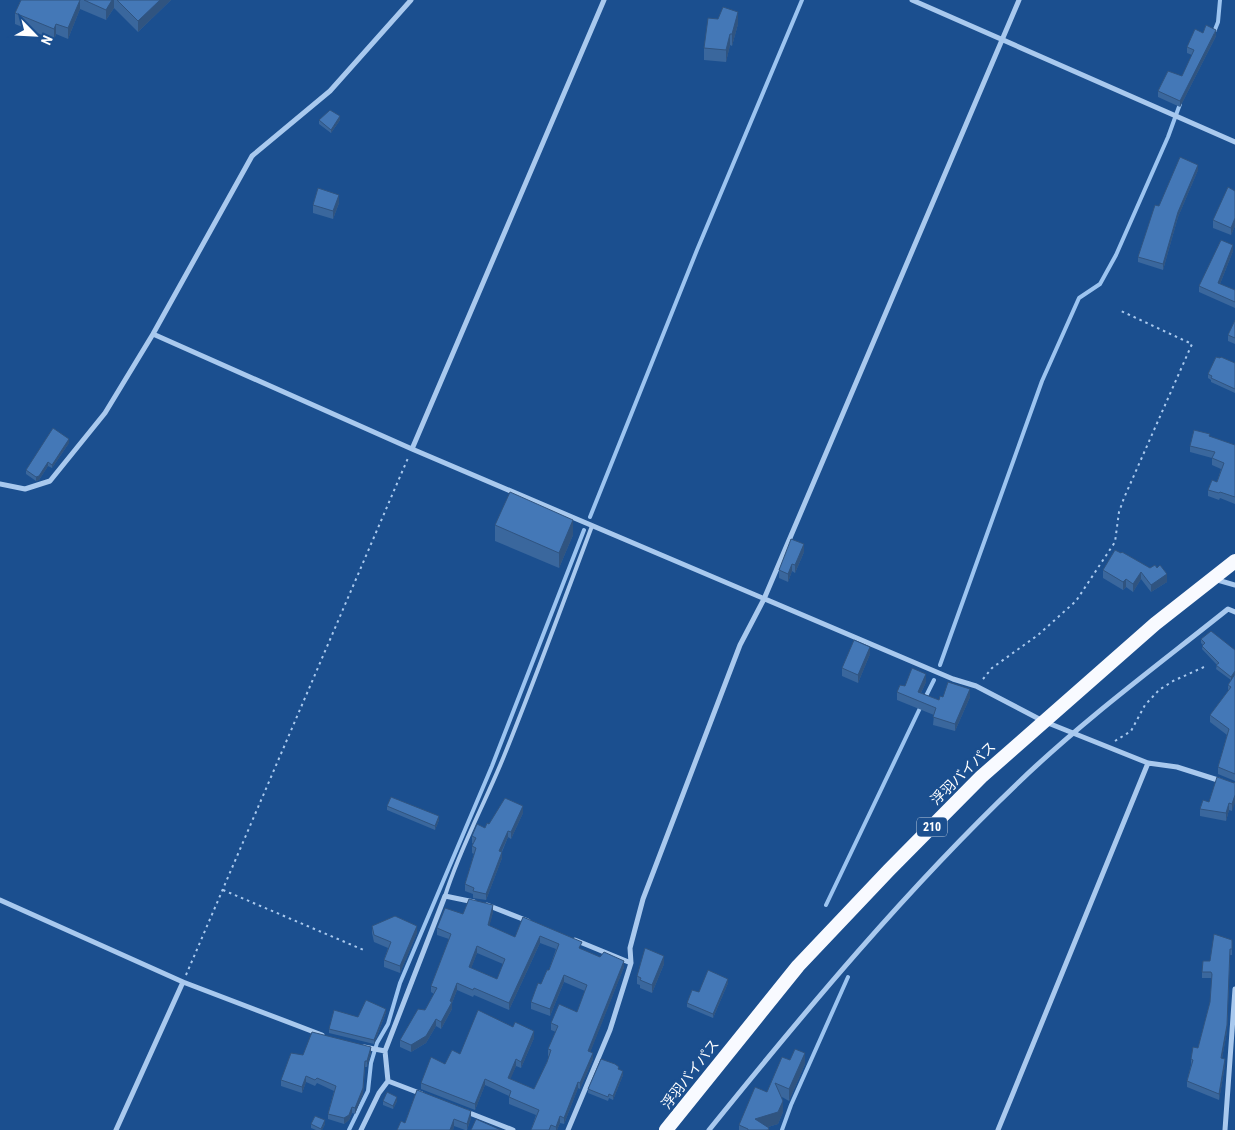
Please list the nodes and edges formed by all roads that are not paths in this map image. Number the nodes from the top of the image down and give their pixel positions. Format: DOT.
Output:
graph roads {
  1 [pos="411,0"];
  2 [pos="604,0"];
  3 [pos="912,0"];
  4 [pos="1019,0"];
  5 [pos="1002,40"];
  6 [pos="1235,142"];
  7 [pos="153,334"];
  8 [pos="412,449"];
  9 [pos="0,484"];
  10 [pos="592,526"];
  11 [pos="1235,561"];
  12 [pos="1211,578"];
  13 [pos="1235,585"];
  14 [pos="764,598"];
  15 [pos="1235,612"];
  16 [pos="1043,721"];
  17 [pos="1074,734"];
  18 [pos="1148,763"];
  19 [pos="1227,783"];
  20 [pos="445,896"];
  21 [pos="0,900"];
  22 [pos="534,924"];
  23 [pos="570,938"];
  24 [pos="631,963"];
  25 [pos="184,982"];
  26 [pos="1235,989"];
  27 [pos="327,1037"];
  28 [pos="355,1044"];
  29 [pos="385,1051"];
  30 [pos="388,1081"];
  31 [pos="433,1098"];
  32 [pos="459,1109"];
  33 [pos="116,1130"];
  34 [pos="361,1130"];
  35 [pos="513,1130"];
  36 [pos="568,1130"];
  37 [pos="666,1130"];
  38 [pos="709,1130"];
  39 [pos="998,1130"];
  40 [pos="1226,1130"];
  1 -- 7 [label="street"];
  2 -- 8 [label="street"];
  3 -- 5 [label="street"];
  4 -- 5 [label="street"];
  5 -- 6 [label="street"];
  5 -- 14 [label="street"];
  7 -- 8 [label="street"];
  7 -- 9 [label="street"];
  8 -- 10 [label="street"];
  10 -- 14 [label="street"];
  10 -- 20 [label="lane"];
  11 -- 12 [label="highway, 浮羽バイパス / 210"];
  12 -- 13 [label="street"];
  12 -- 16 [label="highway, 浮羽バイパス / 210"];
  14 -- 16 [label="street"];
  14 -- 24 [label="street"];
  15 -- 17 [label="street"];
  16 -- 17 [label="street"];
  16 -- 37 [label="highway, 浮羽バイパス / 210"];
  17 -- 18 [label="street"];
  17 -- 38 [label="street"];
  18 -- 19 [label="street"];
  18 -- 39 [label="street"];
  20 -- 22 [label="street"];
  20 -- 29 [label="street"];
  21 -- 25 [label="street"];
  23 -- 24 [label="street"];
  24 -- 36 [label="street"];
  25 -- 27 [label="street"];
  25 -- 33 [label="street"];
  26 -- 40 [label="street"];
  28 -- 29 [label="street"];
  29 -- 30 [label="street"];
  30 -- 31 [label="street"];
  30 -- 34 [label="street"];
  32 -- 35 [label="street"];
}
